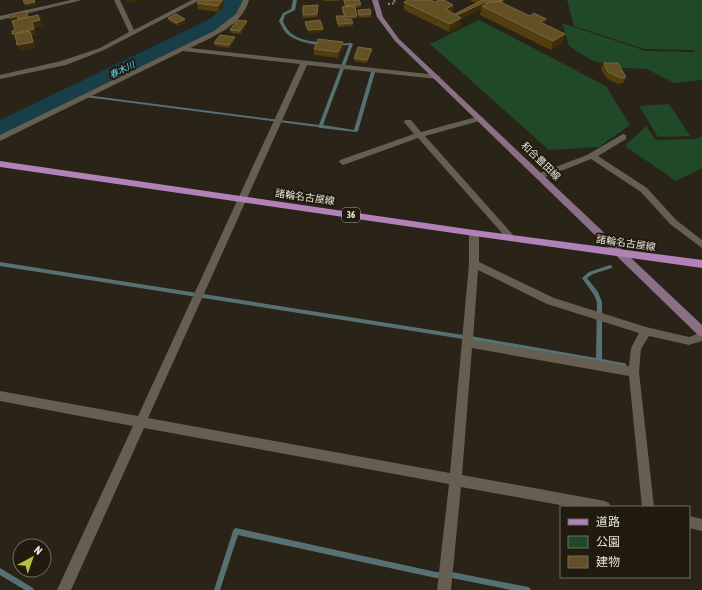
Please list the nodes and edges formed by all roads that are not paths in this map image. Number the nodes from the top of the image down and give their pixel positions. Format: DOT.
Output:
graph roads {
  1 [pos="79,0"];
  2 [pos="117,0"];
  3 [pos="197,0"];
  4 [pos="246,0"];
  5 [pos="375,0"];
  6 [pos="0,18"];
  7 [pos="133,34"];
  8 [pos="184,49"];
  9 [pos="304,63"];
  10 [pos="0,77"];
  11 [pos="436,77"];
  12 [pos="480,118"];
  13 [pos="408,122"];
  14 [pos="418,135"];
  15 [pos="623,137"];
  16 [pos="0,138"];
  17 [pos="592,156"];
  18 [pos="343,162"];
  19 [pos="0,164"];
  20 [pos="540,176"];
  21 [pos="241,199"];
  22 [pos="474,233"];
  23 [pos="512,238"];
  24 [pos="702,245"];
  25 [pos="621,253"];
  26 [pos="474,264"];
  27 [pos="702,264"];
  28 [pos="646,331"];
  29 [pos="702,332"];
  30 [pos="702,336"];
  31 [pos="467,343"];
  32 [pos="634,372"];
  33 [pos="0,396"];
  34 [pos="142,423"];
  35 [pos="456,478"];
  36 [pos="600,506"];
  37 [pos="648,506"];
  38 [pos="690,522"];
  39 [pos="702,525"];
  40 [pos="64,590"];
  41 [pos="444,590"];
  1 -- 6 [label="street"];
  2 -- 7 [label="street"];
  3 -- 7 [label="street"];
  4 -- 8 [label="street"];
  5 -- 11 [label="main road, 和合豊田線"];
  7 -- 10 [label="street"];
  8 -- 9 [label="street"];
  8 -- 16 [label="street"];
  9 -- 11 [label="street"];
  9 -- 21 [label="street"];
  11 -- 12 [label="main road, 和合豊田線"];
  12 -- 14 [label="street"];
  12 -- 20 [label="main road, 和合豊田線"];
  13 -- 14 [label="street"];
  14 -- 18 [label="street"];
  14 -- 23 [label="street"];
  15 -- 17 [label="street"];
  17 -- 20 [label="street"];
  17 -- 24 [label="street"];
  19 -- 21 [label="main road, 諸輪名古屋線 / 36"];
  20 -- 25 [label="main road, 和合豊田線"];
  21 -- 22 [label="main road, 諸輪名古屋線 / 36"];
  21 -- 34 [label="street"];
  22 -- 23 [label="main road, 諸輪名古屋線 / 36"];
  22 -- 26 [label="street"];
  23 -- 25 [label="main road, 諸輪名古屋線 / 36"];
  25 -- 27 [label="main road, 諸輪名古屋線 / 36"];
  25 -- 29 [label="main road, 和合豊田線"];
  26 -- 28 [label="street"];
  26 -- 31 [label="street"];
  28 -- 30 [label="street"];
  28 -- 32 [label="street"];
  31 -- 32 [label="street"];
  31 -- 35 [label="street"];
  32 -- 37 [label="street"];
  33 -- 34 [label="street"];
  34 -- 35 [label="street"];
  34 -- 40 [label="street"];
  35 -- 36 [label="street"];
  35 -- 41 [label="street"];
  38 -- 39 [label="street"];
}
